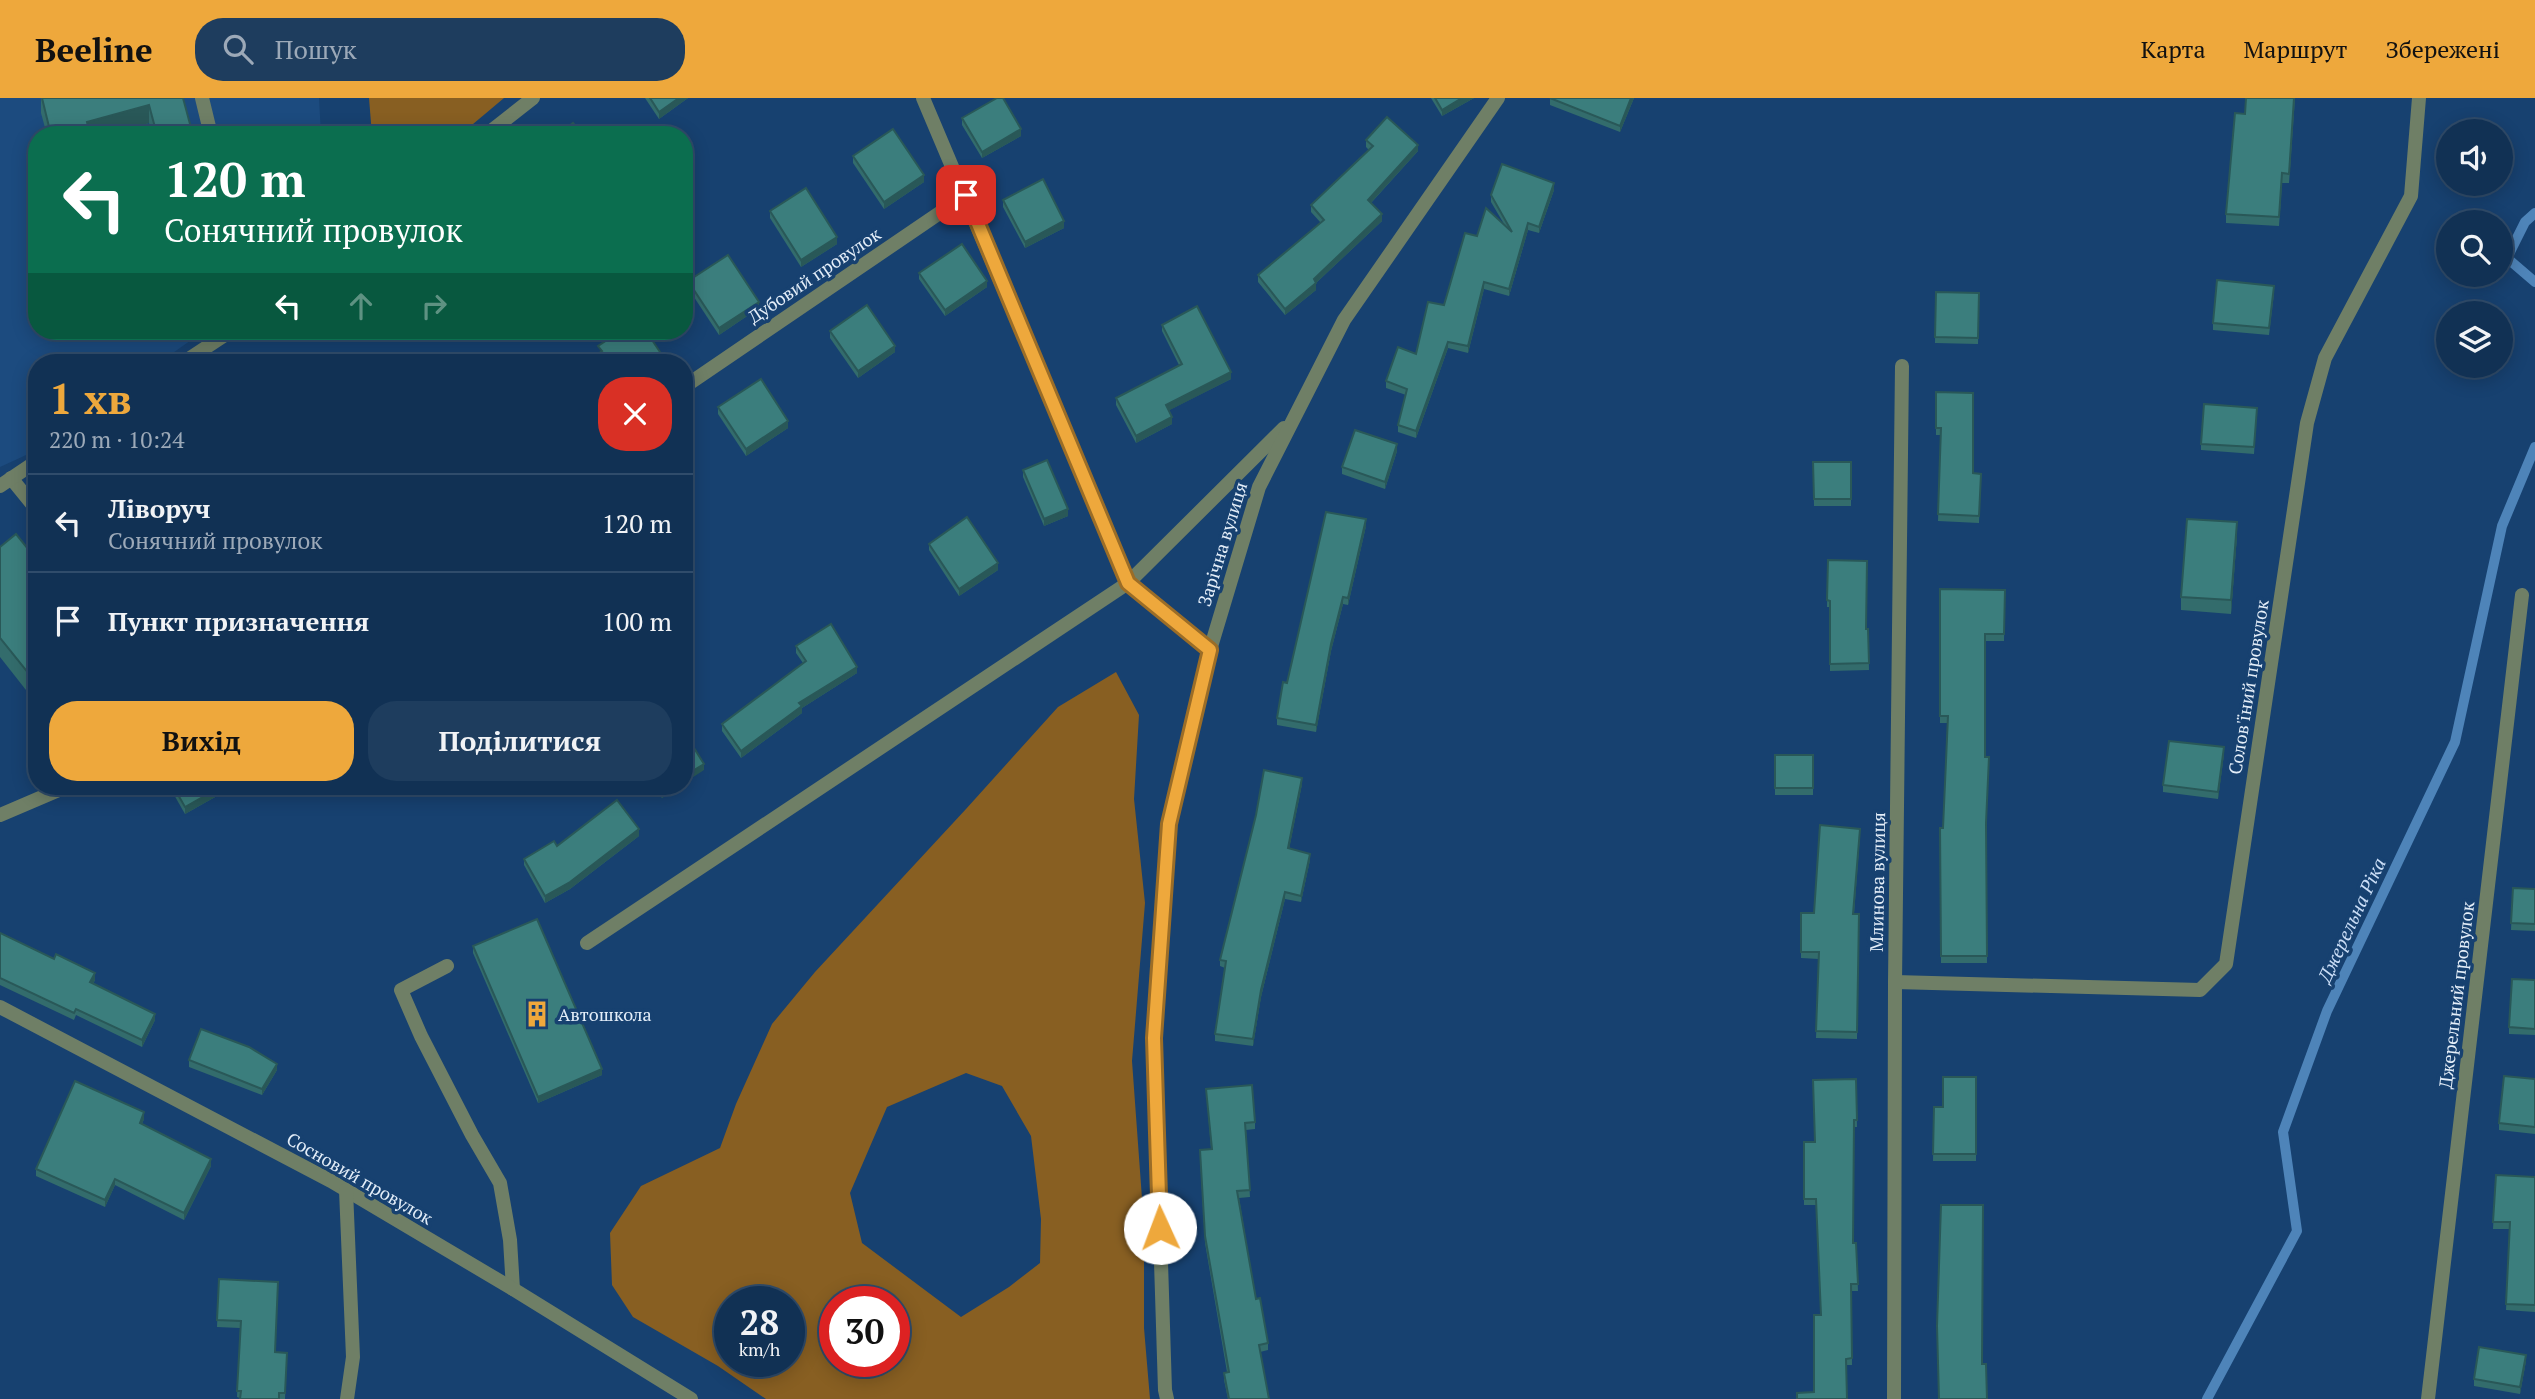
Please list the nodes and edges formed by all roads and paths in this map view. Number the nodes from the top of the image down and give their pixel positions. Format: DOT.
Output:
graph roads {
  1 [pos="202,98"];
  2 [pos="533,98"];
  3 [pos="923,98"];
  4 [pos="1498,98"];
  5 [pos="2418,98"];
  6 [pos="209,126"];
  7 [pos="497,126"];
  8 [pos="966,195"];
  9 [pos="217,340"];
  10 [pos="196,354"];
  11 [pos="1902,366"];
  12 [pos="693,381"];
  13 [pos="1294,418"];
  14 [pos="28,467"];
  15 [pos="6,482"];
  16 [pos="28,502"];
  17 [pos="1128,583"];
  18 [pos="2522,595"];
  19 [pos="1210,650"];
  20 [pos="47,795"];
  21 [pos="0,815"];
  22 [pos="587,943"];
  23 [pos="447,966"];
  24 [pos="1895,982"];
  25 [pos="0,1007"];
  26 [pos="346,1189"];
  27 [pos="513,1289"];
  28 [pos="347,1399"];
  29 [pos="691,1399"];
  30 [pos="1167,1399"];
  31 [pos="1894,1399"];
  32 [pos="2428,1399"];
  1 -- 6 [label="street"];
  2 -- 7 [label="street"];
  3 -- 8 [label="street"];
  4 -- 13 [label="street, Зарічна вулиця"];
  5 -- 24 [label="street, Солов'їний провулок"];
  8 -- 12 [label="street, Дубовий провулок"];
  8 -- 17 [label="street"];
  9 -- 10 [label="street"];
  11 -- 24 [label="street, Млинова вулиця"];
  13 -- 17 [label="street"];
  13 -- 19 [label="street, Зарічна вулиця"];
  14 -- 15 [label="street"];
  15 -- 16 [label="street"];
  17 -- 19 [label="street"];
  17 -- 22 [label="street"];
  18 -- 32 [label="street, Джерельний провулок"];
  19 -- 30 [label="street, Зарічна вулиця"];
  20 -- 21 [label="street"];
  23 -- 27 [label="street"];
  24 -- 31 [label="street, Млинова вулиця"];
  25 -- 26 [label="street, Сосновий провулок"];
  26 -- 27 [label="street, Сосновий провулок"];
  26 -- 28 [label="street"];
  27 -- 29 [label="street, Сосновий провулок"];
}
